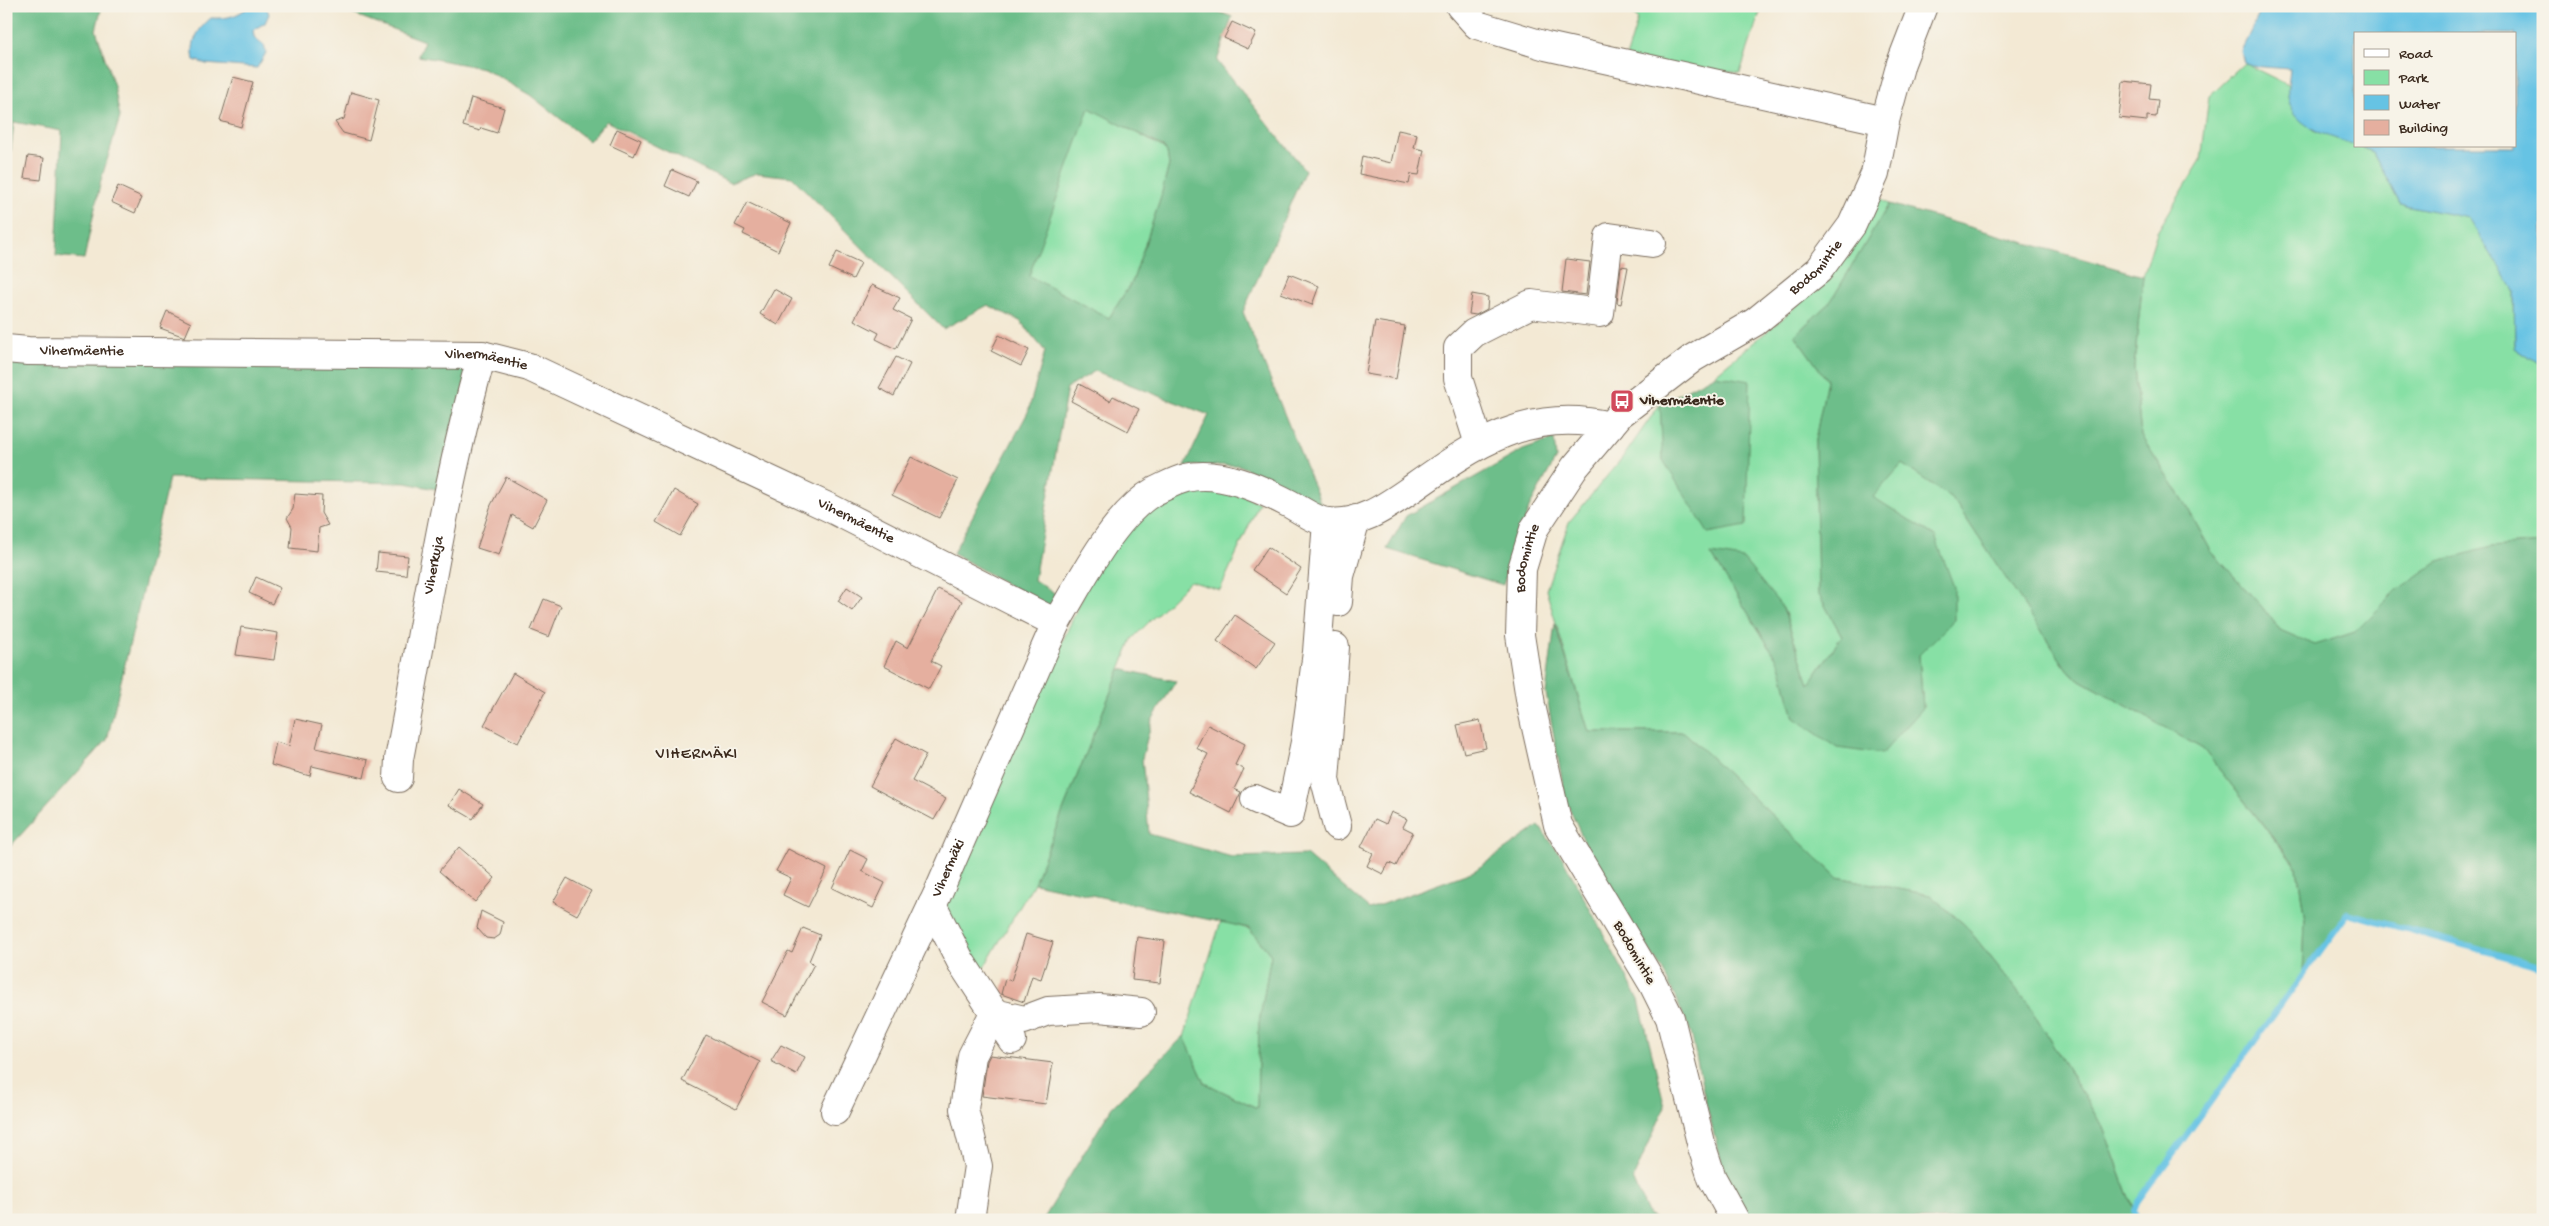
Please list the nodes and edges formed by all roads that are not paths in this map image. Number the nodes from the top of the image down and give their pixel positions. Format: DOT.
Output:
graph roads {
  1 [pos="1460,6"];
  2 [pos="1923,6"];
  3 [pos="1885,121"];
  4 [pos="1652,244"];
  5 [pos="6,349"];
  6 [pos="482,354"];
  7 [pos="1610,426"];
  8 [pos="1480,444"];
  9 [pos="1356,519"];
  10 [pos="1327,522"];
  11 [pos="1056,623"];
  12 [pos="398,778"];
  13 [pos="1255,799"];
  14 [pos="1337,826"];
  15 [pos="932,905"];
  16 [pos="1141,1012"];
  17 [pos="994,1013"];
  18 [pos="1012,1040"];
  19 [pos="836,1111"];
  20 [pos="970,1220"];
  21 [pos="1735,1220"];
  1 -- 3 [label="street"];
  2 -- 3 [label="street, Bodomintie"];
  3 -- 7 [label="street, Bodomintie"];
  4 -- 8 [label="street"];
  5 -- 6 [label="street, Vihermäentie"];
  6 -- 11 [label="street, Vihermäentie"];
  6 -- 12 [label="street, Viherkuja"];
  7 -- 8 [label="street"];
  7 -- 21 [label="street, Bodomintie"];
  8 -- 9 [label="street"];
  9 -- 10 [label="street"];
  9 -- 14 [label="street"];
  10 -- 11 [label="street"];
  10 -- 13 [label="street"];
  11 -- 15 [label="street, Vihermäki"];
  15 -- 17 [label="street"];
  15 -- 19 [label="street, Vihermäki"];
  16 -- 17 [label="street"];
  17 -- 18 [label="street"];
  17 -- 20 [label="street"];
}
